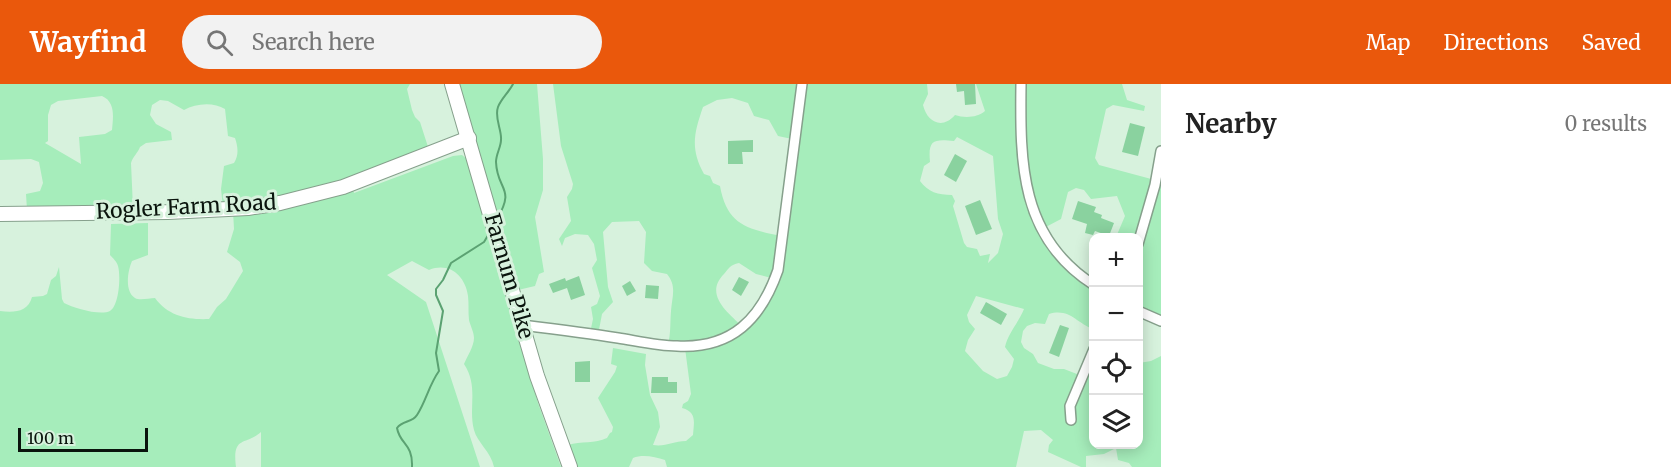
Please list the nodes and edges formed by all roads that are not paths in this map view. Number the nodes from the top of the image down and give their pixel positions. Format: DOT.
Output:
graph roads {
  1 [pos="452,84"];
  2 [pos="802,84"];
  3 [pos="1021,84"];
  4 [pos="469,138"];
  5 [pos="1161,152"];
  6 [pos="0,214"];
  7 [pos="1141,233"];
  8 [pos="1089,281"];
  9 [pos="1143,313"];
  10 [pos="1161,321"];
  11 [pos="522,325"];
  12 [pos="1089,361"];
  13 [pos="1071,420"];
  14 [pos="570,467"];
  1 -- 4 [label="street, Farnum Pike"];
  2 -- 11 [label="street"];
  3 -- 8 [label="street"];
  4 -- 6 [label="street, Rogler Farm Road"];
  4 -- 11 [label="street, Farnum Pike"];
  5 -- 7 [label="street"];
  9 -- 10 [label="street"];
  11 -- 14 [label="street, Farnum Pike"];
  12 -- 13 [label="street"];
}
